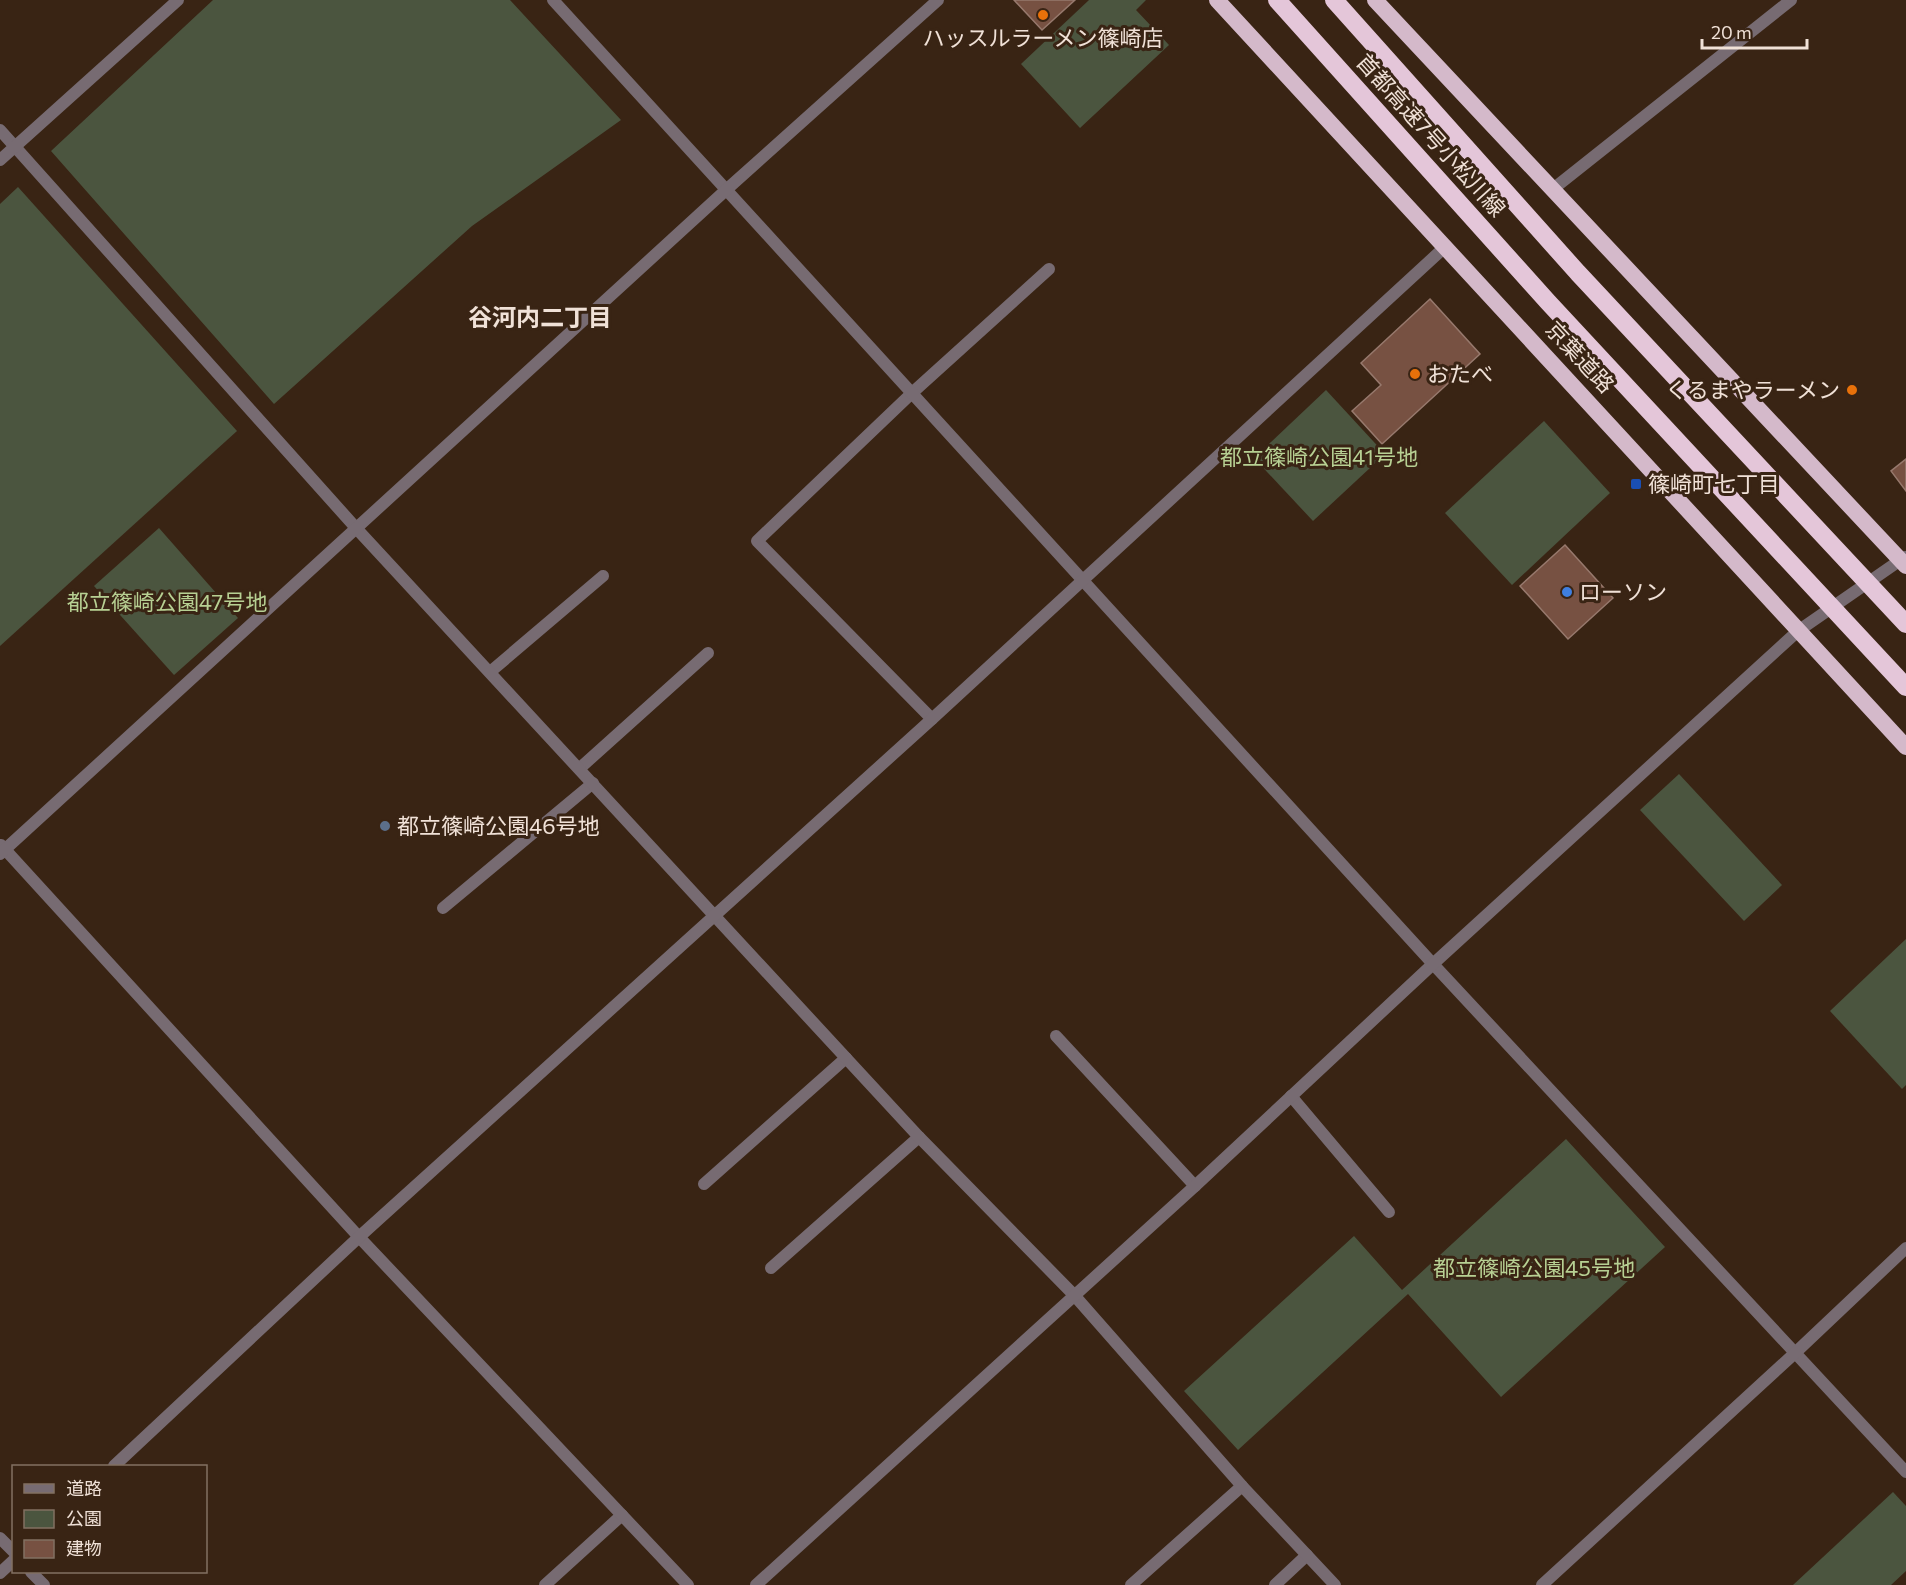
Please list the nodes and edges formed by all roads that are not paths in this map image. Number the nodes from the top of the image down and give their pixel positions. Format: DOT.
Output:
graph roads {
  1 [pos="178,0"];
  2 [pos="553,0"];
  3 [pos="938,0"];
  4 [pos="1217,0"];
  5 [pos="1276,0"];
  6 [pos="1334,0"];
  7 [pos="1375,0"];
  8 [pos="1791,0"];
  9 [pos="0,130"];
  10 [pos="15,146"];
  11 [pos="0,160"];
  12 [pos="1553,189"];
  13 [pos="726,190"];
  14 [pos="1446,246"];
  15 [pos="1049,269"];
  16 [pos="1548,302"];
  17 [pos="912,393"];
  18 [pos="356,528"];
  19 [pos="1904,561"];
  20 [pos="603,576"];
  21 [pos="1084,580"];
  22 [pos="1906,624"];
  23 [pos="1798,631"];
  24 [pos="708,653"];
  25 [pos="490,672"];
  26 [pos="1906,687"];
  27 [pos="932,718"];
  28 [pos="1906,747"];
  29 [pos="580,768"];
  30 [pos="593,783"];
  31 [pos="2,849"];
  32 [pos="443,908"];
  33 [pos="715,915"];
  34 [pos="1433,964"];
  35 [pos="1056,1036"];
  36 [pos="846,1058"];
  37 [pos="1292,1096"];
  38 [pos="919,1137"];
  39 [pos="704,1184"];
  40 [pos="1195,1186"];
  41 [pos="1389,1212"];
  42 [pos="359,1237"];
  43 [pos="1906,1248"];
  44 [pos="771,1268"];
  45 [pos="1074,1295"];
  46 [pos="1795,1353"];
  47 [pos="116,1465"];
  48 [pos="1906,1472"];
  49 [pos="1242,1486"];
  50 [pos="621,1515"];
  51 [pos="0,1538"];
  52 [pos="12,1550"];
  53 [pos="1307,1555"];
  54 [pos="12,1562"];
  55 [pos="0,1573"];
  56 [pos="32,1573"];
  57 [pos="44,1585"];
  58 [pos="545,1585"];
  59 [pos="688,1585"];
  60 [pos="756,1585"];
  61 [pos="1131,1585"];
  62 [pos="1275,1585"];
  63 [pos="1335,1585"];
  64 [pos="1542,1585"];
  1 -- 10 [label="street"];
  2 -- 13 [label="street"];
  3 -- 13 [label="street"];
  4 -- 14 [label="highway, 京葉道路"];
  5 -- 16 [label="highway, 首都高速7号小松川線"];
  6 -- 22 [label="highway, 首都高速7号小松川線"];
  7 -- 12 [label="highway"];
  8 -- 12 [label="street"];
  9 -- 10 [label="street"];
  10 -- 11 [label="street"];
  10 -- 18 [label="street"];
  12 -- 19 [label="highway"];
  13 -- 17 [label="street"];
  13 -- 18 [label="street"];
  14 -- 21 [label="street"];
  14 -- 23 [label="highway, 京葉道路"];
  15 -- 17 [label="street"];
  16 -- 26 [label="highway, 京葉道路"];
  17 -- 21 [label="street"];
  17 -- 27 [label="street"];
  18 -- 25 [label="street"];
  18 -- 31 [label="street"];
  19 -- 23 [label="street"];
  20 -- 25 [label="street"];
  21 -- 27 [label="street"];
  21 -- 34 [label="street"];
  23 -- 28 [label="highway, 京葉道路"];
  23 -- 34 [label="street"];
  24 -- 29 [label="street"];
  25 -- 29 [label="street"];
  27 -- 33 [label="street"];
  29 -- 30 [label="street"];
  30 -- 32 [label="street"];
  30 -- 33 [label="street"];
  31 -- 42 [label="street"];
  33 -- 36 [label="street"];
  33 -- 42 [label="street"];
  34 -- 37 [label="street"];
  34 -- 46 [label="street"];
  35 -- 40 [label="street"];
  36 -- 38 [label="street"];
  36 -- 39 [label="street"];
  37 -- 40 [label="street"];
  37 -- 41 [label="street"];
  38 -- 44 [label="street"];
  38 -- 45 [label="street"];
  40 -- 45 [label="street"];
  42 -- 47 [label="street"];
  42 -- 50 [label="street"];
  43 -- 46 [label="street"];
  45 -- 49 [label="street"];
  45 -- 60 [label="street"];
  46 -- 48 [label="street"];
  46 -- 64 [label="street"];
  49 -- 53 [label="street"];
  49 -- 61 [label="street"];
  50 -- 58 [label="street"];
  50 -- 59 [label="street"];
  51 -- 52 [label="street"];
  53 -- 62 [label="street"];
  53 -- 63 [label="street"];
  54 -- 55 [label="street"];
  56 -- 57 [label="street"];
}
